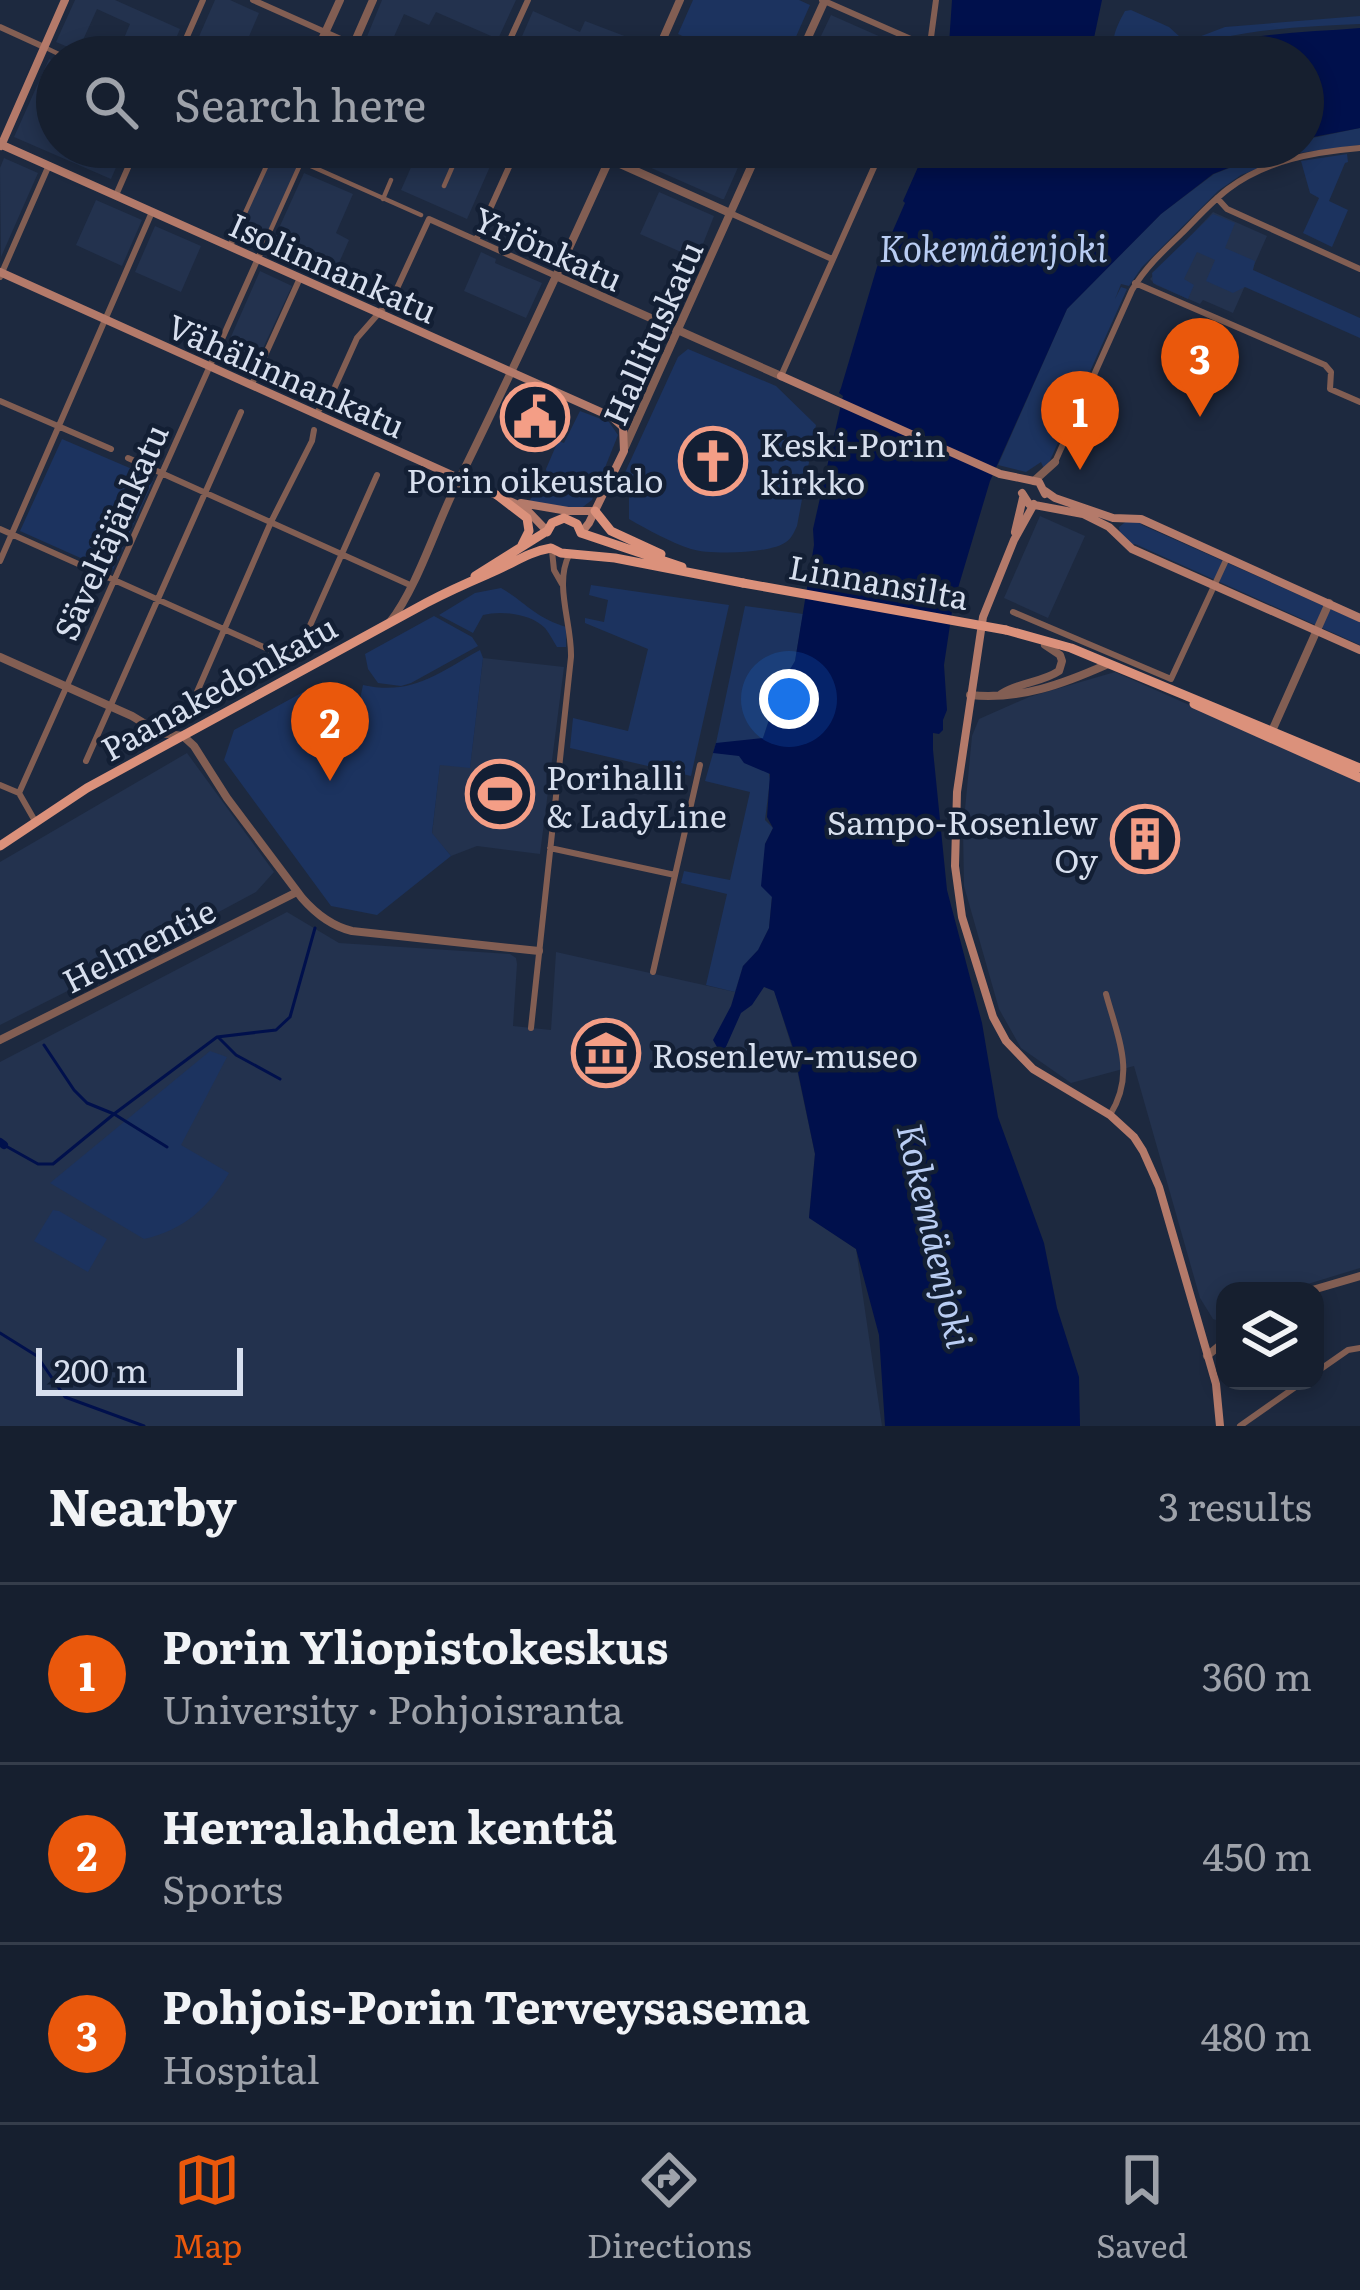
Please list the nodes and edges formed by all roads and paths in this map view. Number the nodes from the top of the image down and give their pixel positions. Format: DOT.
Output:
graph roads {
  1 [pos="64,0"];
  2 [pos="203,0"];
  3 [pos="253,0"];
  4 [pos="340,0"];
  5 [pos="373,0"];
  6 [pos="528,0"];
  7 [pos="824,0"];
  8 [pos="936,0"];
  9 [pos="667,2"];
  10 [pos="679,3"];
  11 [pos="0,27"];
  12 [pos="326,32"];
  13 [pos="48,36"];
  14 [pos="187,36"];
  15 [pos="324,36"];
  16 [pos="335,36"];
  17 [pos="357,36"];
  18 [pos="512,36"];
  19 [pos="664,36"];
  20 [pos="809,36"];
  21 [pos="904,36"];
  22 [pos="930,36"];
  23 [pos="36,43"];
  24 [pos="36,64"];
  25 [pos="0,146"];
  26 [pos="1360,148"];
  27 [pos="1324,154"];
  28 [pos="36,160"];
  29 [pos="48,168"];
  30 [pos="56,168"];
  31 [pos="128,168"];
  32 [pos="264,168"];
  33 [pos="298,168"];
  34 [pos="314,168"];
  35 [pos="452,168"];
  36 [pos="509,168"];
  37 [pos="605,168"];
  38 [pos="627,168"];
  39 [pos="750,168"];
  40 [pos="873,168"];
  41 [pos="1269,168"];
  42 [pos="392,181"];
  43 [pos="444,186"];
  44 [pos="116,195"];
  45 [pos="1217,198"];
  46 [pos="383,199"];
  47 [pos="152,212"];
  48 [pos="730,213"];
  49 [pos="425,217"];
  50 [pos="240,224"];
  51 [pos="268,236"];
  52 [pos="476,240"];
  53 [pos="230,246"];
  54 [pos="258,258"];
  55 [pos="832,259"];
  56 [pos="1360,269"];
  57 [pos="1,274"];
  58 [pos="556,276"];
  59 [pos="300,278"];
  60 [pos="1136,284"];
  61 [pos="381,314"];
  62 [pos="106,319"];
  63 [pos="678,330"];
  64 [pos="209,365"];
  65 [pos="512,371"];
  66 [pos="782,376"];
  67 [pos="252,384"];
  68 [pos="0,401"];
  69 [pos="1360,402"];
  70 [pos="241,412"];
  71 [pos="316,414"];
  72 [pos="59,428"];
  73 [pos="314,430"];
  74 [pos="112,449"];
  75 [pos="624,451"];
  76 [pos="128,458"];
  77 [pos="1055,462"];
  78 [pos="162,473"];
  79 [pos="1000,474"];
  80 [pos="377,475"];
  81 [pos="460,478"];
  82 [pos="1032,481"];
  83 [pos="1045,490"];
  84 [pos="205,492"];
  85 [pos="1022,495"];
  86 [pos="497,496"];
  87 [pos="1035,504"];
  88 [pos="595,511"];
  89 [pos="1124,518"];
  90 [pos="271,522"];
  91 [pos="0,529"];
  92 [pos="547,531"];
  93 [pos="581,533"];
  94 [pos="12,534"];
  95 [pos="1116,536"];
  96 [pos="1014,540"];
  97 [pos="521,546"];
  98 [pos="551,548"];
  99 [pos="571,552"];
  100 [pos="341,554"];
  101 [pos="1227,558"];
  102 [pos="0,560"];
  103 [pos="704,575"];
  104 [pos="115,581"];
  105 [pos="466,582"];
  106 [pos="410,585"];
  107 [pos="563,586"];
  108 [pos="1215,586"];
  109 [pos="157,600"];
  110 [pos="1329,603"];
  111 [pos="1013,612"];
  112 [pos="1360,618"];
  113 [pos="389,623"];
  114 [pos="224,629"];
  115 [pos="1008,631"];
  116 [pos="1317,631"];
  117 [pos="1360,650"];
  118 [pos="1090,655"];
  119 [pos="0,657"];
  120 [pos="1110,664"];
  121 [pos="1092,671"];
  122 [pos="67,688"];
  123 [pos="970,695"];
  124 [pos="998,696"];
  125 [pos="199,699"];
  126 [pos="1285,704"];
  127 [pos="110,706"];
  128 [pos="1257,728"];
  129 [pos="1274,731"];
  130 [pos="183,736"];
  131 [pos="86,761"];
  132 [pos="700,765"];
  133 [pos="1360,768"];
  134 [pos="1360,778"];
  135 [pos="0,785"];
  136 [pos="19,794"];
  137 [pos="35,821"];
  138 [pos="0,846"];
  139 [pos="550,848"];
  140 [pos="675,875"];
  141 [pos="297,892"];
  142 [pos="538,951"];
  143 [pos="653,972"];
  144 [pos="1106,994"];
  145 [pos="531,1028"];
  146 [pos="0,1040"];
  147 [pos="1110,1115"];
  148 [pos="1360,1276"];
  149 [pos="1324,1287"];
  150 [pos="1360,1348"];
  151 [pos="1216,1349"];
  152 [pos="1208,1356"];
  153 [pos="1324,1367"];
  154 [pos="1291,1390"];
  155 [pos="1220,1426"];
  156 [pos="1240,1426"];
  1 -- 13 [label="main road"];
  2 -- 14 [label="street"];
  3 -- 12 [label="street"];
  4 -- 12 [label="street"];
  5 -- 17 [label="street"];
  6 -- 18 [label="street"];
  7 -- 20 [label="street"];
  7 -- 21 [label="street"];
  8 -- 22 [label="street"];
  9 -- 10 [label="street"];
  10 -- 19 [label="street"];
  11 -- 23 [label="street"];
  12 -- 15 [label="street"];
  12 -- 16 [label="street"];
  24 -- 25 [label="main road"];
  25 -- 28 [label="main road, Isolinnankatu"];
  26 -- 27 [label="street"];
  29 -- 57 [label="street"];
  30 -- 44 [label="main road, Isolinnankatu"];
  31 -- 44 [label="street"];
  32 -- 50 [label="street"];
  33 -- 51 [label="street"];
  34 -- 46 [label="street, Yrjönkatu"];
  35 -- 43 [label="street"];
  36 -- 52 [label="street"];
  37 -- 58 [label="street"];
  38 -- 48 [label="street"];
  39 -- 48 [label="street, Hallituskatu"];
  40 -- 55 [label="street"];
  41 -- 45 [label="street"];
  42 -- 46 [label="street"];
  44 -- 47 [label="main road, Isolinnankatu"];
  45 -- 56 [label="street"];
  45 -- 60 [label="street"];
  46 -- 49 [label="street, Yrjönkatu"];
  47 -- 53 [label="main road, Isolinnankatu"];
  47 -- 62 [label="street"];
  48 -- 55 [label="street"];
  48 -- 63 [label="street, Hallituskatu"];
  49 -- 52 [label="street, Yrjönkatu"];
  49 -- 61 [label="street"];
  50 -- 51 [label="street"];
  50 -- 53 [label="street"];
  51 -- 54 [label="street, Säveltäjänkatu"];
  52 -- 58 [label="street, Yrjönkatu"];
  53 -- 54 [label="main road, Isolinnankatu"];
  54 -- 59 [label="main road, Isolinnankatu"];
  54 -- 64 [label="street, Säveltäjänkatu"];
  55 -- 66 [label="street"];
  57 -- 62 [label="main road, Vähälinnankatu"];
  58 -- 63 [label="street, Yrjönkatu"];
  58 -- 65 [label="street"];
  59 -- 61 [label="main road, Isolinnankatu"];
  59 -- 67 [label="street"];
  60 -- 69 [label="street"];
  60 -- 77 [label="street"];
  61 -- 65 [label="main road, Isolinnankatu"];
  61 -- 71 [label="street"];
  62 -- 64 [label="main road, Vähälinnankatu"];
  62 -- 72 [label="street"];
  63 -- 66 [label="street, Yrjönkatu"];
  63 -- 75 [label="street, Hallituskatu"];
  64 -- 67 [label="main road, Vähälinnankatu"];
  64 -- 78 [label="street, Säveltäjänkatu"];
  65 -- 75 [label="main road, Isolinnankatu"];
  65 -- 81 [label="street"];
  66 -- 79 [label="main road"];
  67 -- 71 [label="main road, Vähälinnankatu"];
  68 -- 72 [label="street"];
  70 -- 84 [label="street"];
  71 -- 81 [label="main road, Vähälinnankatu"];
  72 -- 74 [label="street"];
  72 -- 94 [label="street"];
  73 -- 90 [label="street"];
  75 -- 88 [label="main road, Hallituskatu"];
  76 -- 78 [label="street"];
  77 -- 82 [label="street"];
  77 -- 83 [label="street"];
  78 -- 84 [label="street"];
  78 -- 104 [label="street, Säveltäjänkatu"];
  79 -- 82 [label="main road"];
  79 -- 85 [label="main road"];
  80 -- 100 [label="street"];
  81 -- 86 [label="main road, Vähälinnankatu"];
  81 -- 106 [label="street"];
  82 -- 83 [label="main road"];
  82 -- 85 [label="main road"];
  83 -- 87 [label="main road"];
  83 -- 89 [label="main road"];
  84 -- 90 [label="street"];
  84 -- 109 [label="street"];
  85 -- 87 [label="main road"];
  85 -- 96 [label="main road"];
  86 -- 88 [label="main road"];
  86 -- 92 [label="main road, Vähälinnankatu"];
  86 -- 97 [label="main road"];
  87 -- 95 [label="main road"];
  87 -- 96 [label="main road"];
  88 -- 93 [label="main road, Hallituskatu"];
  88 -- 103 [label="main road"];
  89 -- 95 [label="main road"];
  89 -- 101 [label="main road"];
  90 -- 100 [label="street"];
  90 -- 114 [label="street"];
  91 -- 94 [label="street"];
  92 -- 93 [label="main road"];
  92 -- 97 [label="main road, Paanakedonkatu"];
  92 -- 98 [label="main road"];
  93 -- 99 [label="main road"];
  93 -- 103 [label="main road"];
  94 -- 102 [label="street"];
  94 -- 104 [label="street"];
  95 -- 108 [label="main road"];
  96 -- 123 [label="main road"];
  97 -- 105 [label="main road, Paanakedonkatu"];
  98 -- 99 [label="main road"];
  98 -- 105 [label="main road, Paanakedonkatu"];
  98 -- 107 [label="street"];
  99 -- 103 [label="main road"];
  99 -- 107 [label="street"];
  100 -- 106 [label="street"];
  100 -- 114 [label="street"];
  101 -- 108 [label="street"];
  101 -- 110 [label="main road"];
  103 -- 115 [label="main road, Linnansilta, bridge"];
  104 -- 109 [label="street"];
  104 -- 122 [label="street, Säveltäjänkatu"];
  105 -- 113 [label="main road, Paanakedonkatu"];
  106 -- 113 [label="street"];
  107 -- 139 [label="street"];
  108 -- 111 [label="street"];
  108 -- 116 [label="main road"];
  109 -- 114 [label="street"];
  109 -- 127 [label="street"];
  110 -- 112 [label="main road"];
  110 -- 116 [label="street"];
  113 -- 130 [label="main road, Paanakedonkatu"];
  114 -- 125 [label="street"];
  115 -- 118 [label="main road, Linnansilta"];
  115 -- 124 [label="street"];
  116 -- 117 [label="main road"];
  116 -- 126 [label="street"];
  118 -- 120 [label="main road, Linnansilta"];
  118 -- 121 [label="street"];
  119 -- 122 [label="street"];
  120 -- 121 [label="street"];
  120 -- 128 [label="main road, Linnansilta"];
  121 -- 124 [label="street"];
  122 -- 127 [label="street"];
  122 -- 136 [label="street, Säveltäjänkatu"];
  123 -- 124 [label="street"];
  123 -- 147 [label="main road"];
  126 -- 128 [label="street"];
  126 -- 129 [label="street"];
  127 -- 130 [label="street"];
  127 -- 131 [label="street"];
  128 -- 129 [label="main road"];
  128 -- 134 [label="main road"];
  129 -- 133 [label="main road"];
  130 -- 137 [label="main road, Paanakedonkatu"];
  130 -- 141 [label="street"];
  132 -- 140 [label="street"];
  135 -- 136 [label="street"];
  136 -- 137 [label="street"];
  137 -- 138 [label="main road, Paanakedonkatu"];
  139 -- 140 [label="street"];
  139 -- 142 [label="street"];
  140 -- 143 [label="street"];
  141 -- 142 [label="street"];
  141 -- 146 [label="street, Helmentie"];
  142 -- 145 [label="street"];
  144 -- 147 [label="street"];
  147 -- 152 [label="main road"];
  148 -- 149 [label="street"];
  150 -- 153 [label="street"];
  151 -- 152 [label="street"];
  152 -- 155 [label="main road"];
  154 -- 156 [label="street"];
}
